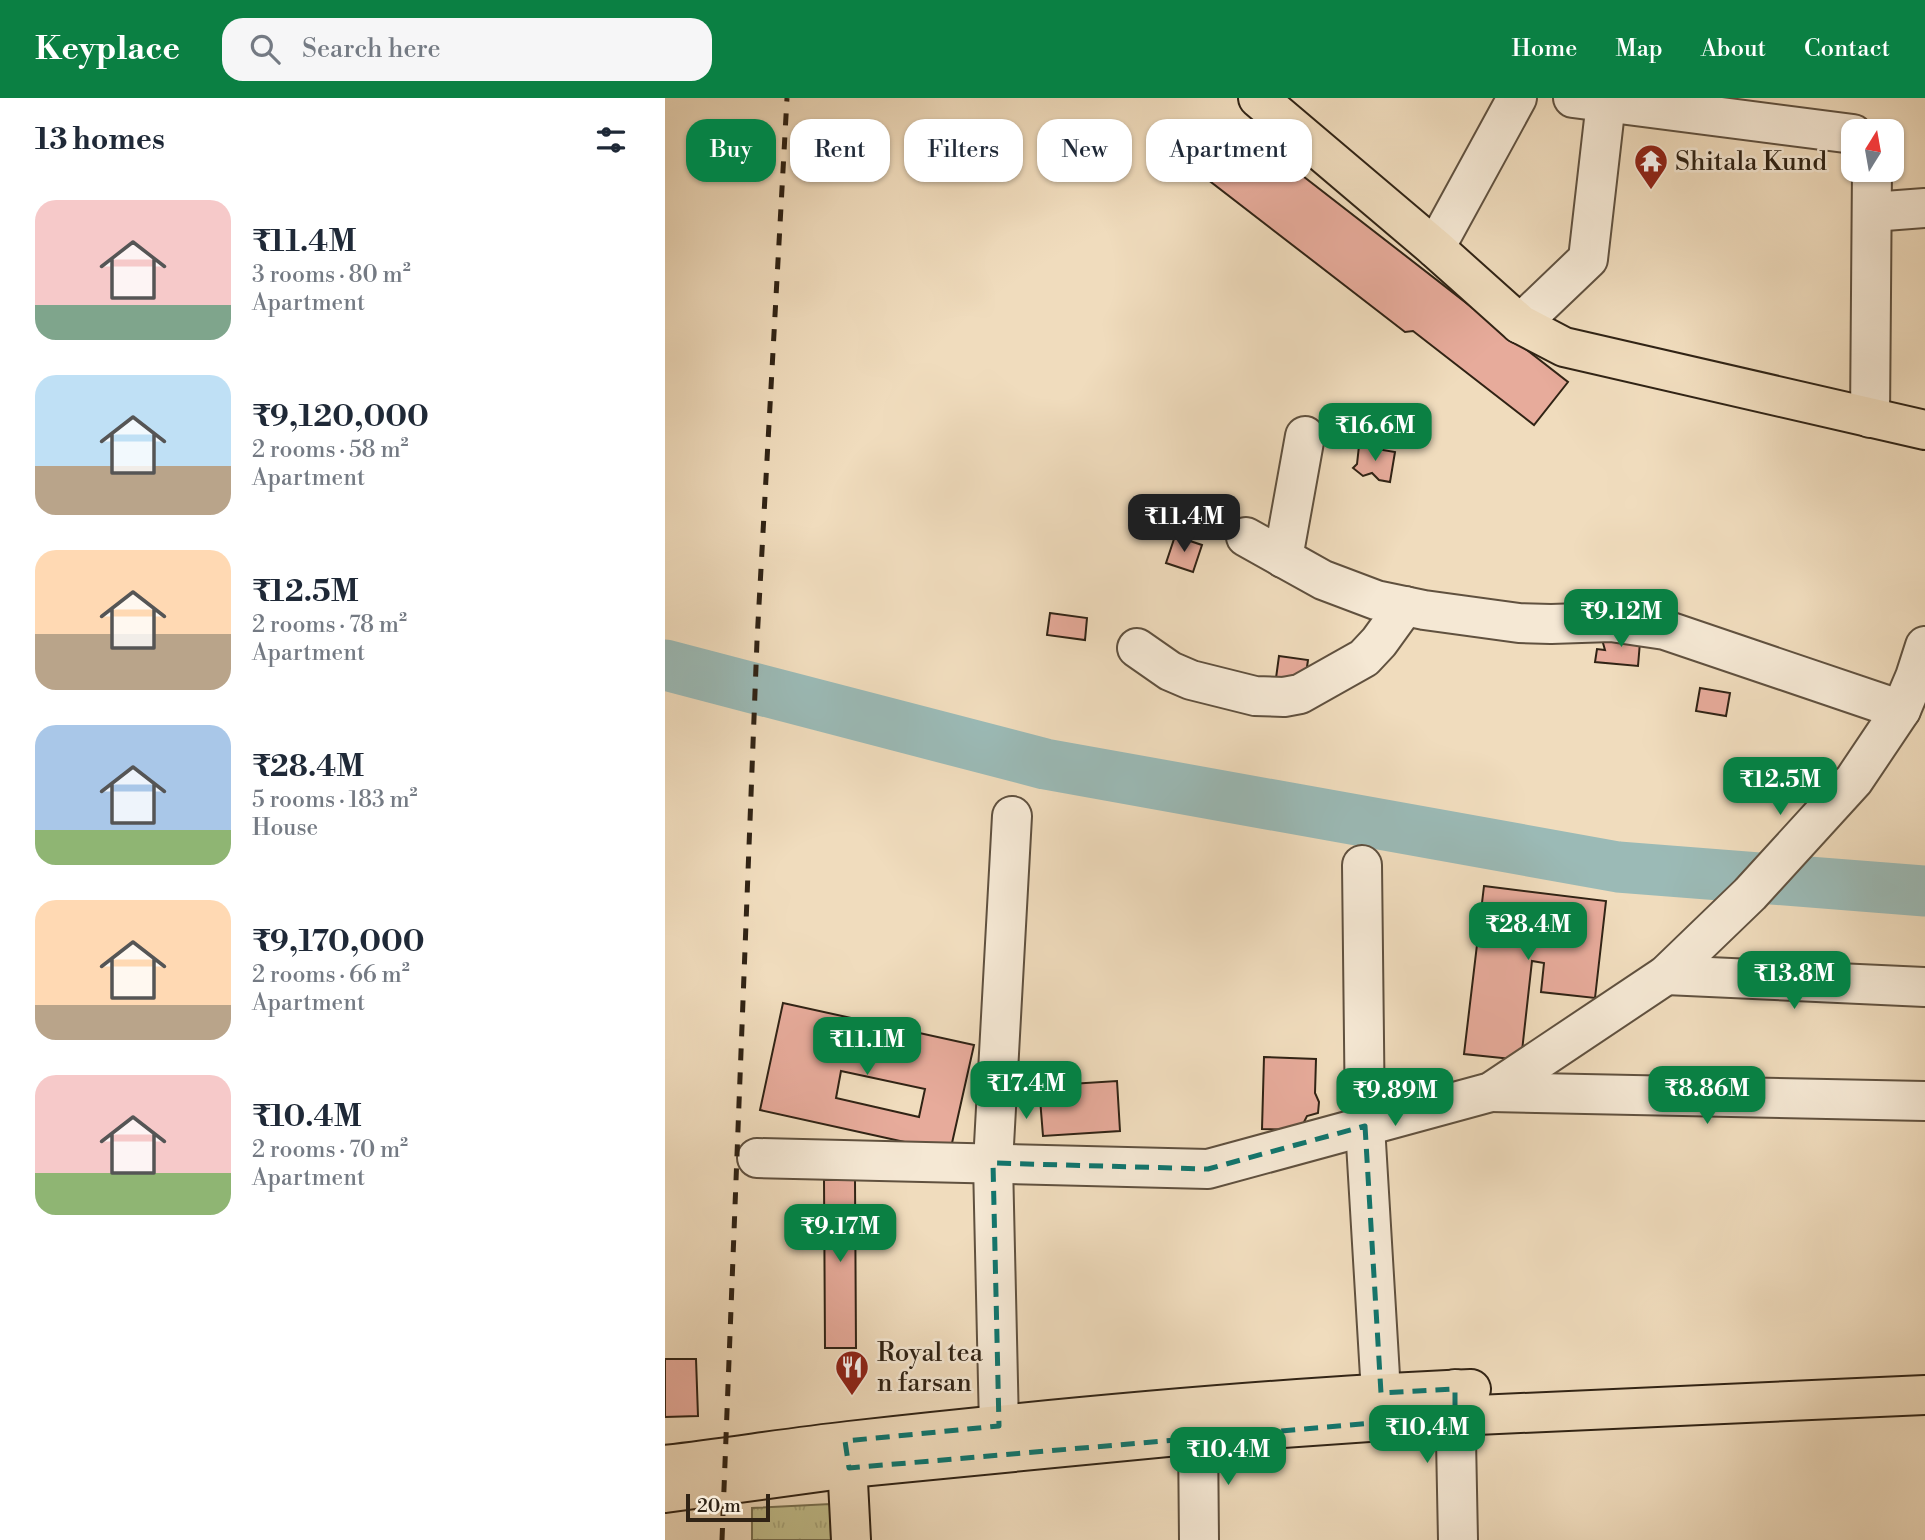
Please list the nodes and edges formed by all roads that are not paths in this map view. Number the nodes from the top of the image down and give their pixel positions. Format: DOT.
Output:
graph roads {
  1 [pos="1258,98"];
  2 [pos="1517,98"];
  3 [pos="1589,100"];
  4 [pos="1714,107"];
  5 [pos="1841,132"];
  6 [pos="1872,182"];
  7 [pos="1925,208"];
  8 [pos="1872,212"];
  9 [pos="1435,248"];
  10 [pos="1520,324"];
  11 [pos="1870,418"];
  12 [pos="1925,430"];
  13 [pos="1305,436"];
  14 [pos="1246,537"];
  15 [pos="1283,558"];
  16 [pos="1405,606"];
  17 [pos="1137,648"];
  18 [pos="1914,677"];
  19 [pos="1012,816"];
  20 [pos="1362,865"];
  21 [pos="1666,975"];
  22 [pos="1925,987"];
  23 [pos="1491,1092"];
  24 [pos="1925,1101"];
  25 [pos="1365,1126"];
  26 [pos="757,1158"];
  27 [pos="993,1163"];
  28 [pos="1925,1373"];
  29 [pos="1381,1393"];
  30 [pos="1925,1395"];
  31 [pos="1455,1402"];
  32 [pos="999,1426"];
  33 [pos="1198,1434"];
  34 [pos="847,1455"];
  35 [pos="665,1465"];
  36 [pos="665,1493"];
  37 [pos="851,1540"];
  38 [pos="1199,1540"];
  39 [pos="1458,1540"];
  1 -- 9 [label="main road"];
  2 -- 9 [label="street"];
  3 -- 4 [label="street"];
  3 -- 10 [label="street"];
  4 -- 5 [label="street"];
  6 -- 8 [label="street"];
  7 -- 8 [label="street"];
  8 -- 11 [label="street"];
  9 -- 10 [label="main road"];
  10 -- 11 [label="main road"];
  11 -- 12 [label="main road"];
  13 -- 15 [label="street"];
  14 -- 15 [label="street"];
  15 -- 16 [label="street"];
  16 -- 17 [label="street"];
  16 -- 18 [label="street"];
  18 -- 21 [label="street"];
  19 -- 27 [label="street"];
  20 -- 25 [label="street"];
  21 -- 22 [label="street"];
  21 -- 23 [label="street"];
  23 -- 24 [label="street"];
  23 -- 25 [label="street"];
  25 -- 27 [label="street"];
  25 -- 29 [label="street"];
  26 -- 27 [label="street"];
  27 -- 32 [label="street"];
  28 -- 31 [label="main road"];
  29 -- 31 [label="main road"];
  29 -- 32 [label="main road"];
  30 -- 31 [label="main road"];
  31 -- 33 [label="main road"];
  31 -- 39 [label="street"];
  32 -- 34 [label="main road"];
  33 -- 34 [label="main road"];
  33 -- 38 [label="street"];
  34 -- 35 [label="main road"];
  34 -- 36 [label="main road"];
  34 -- 37 [label="main road"];
}
